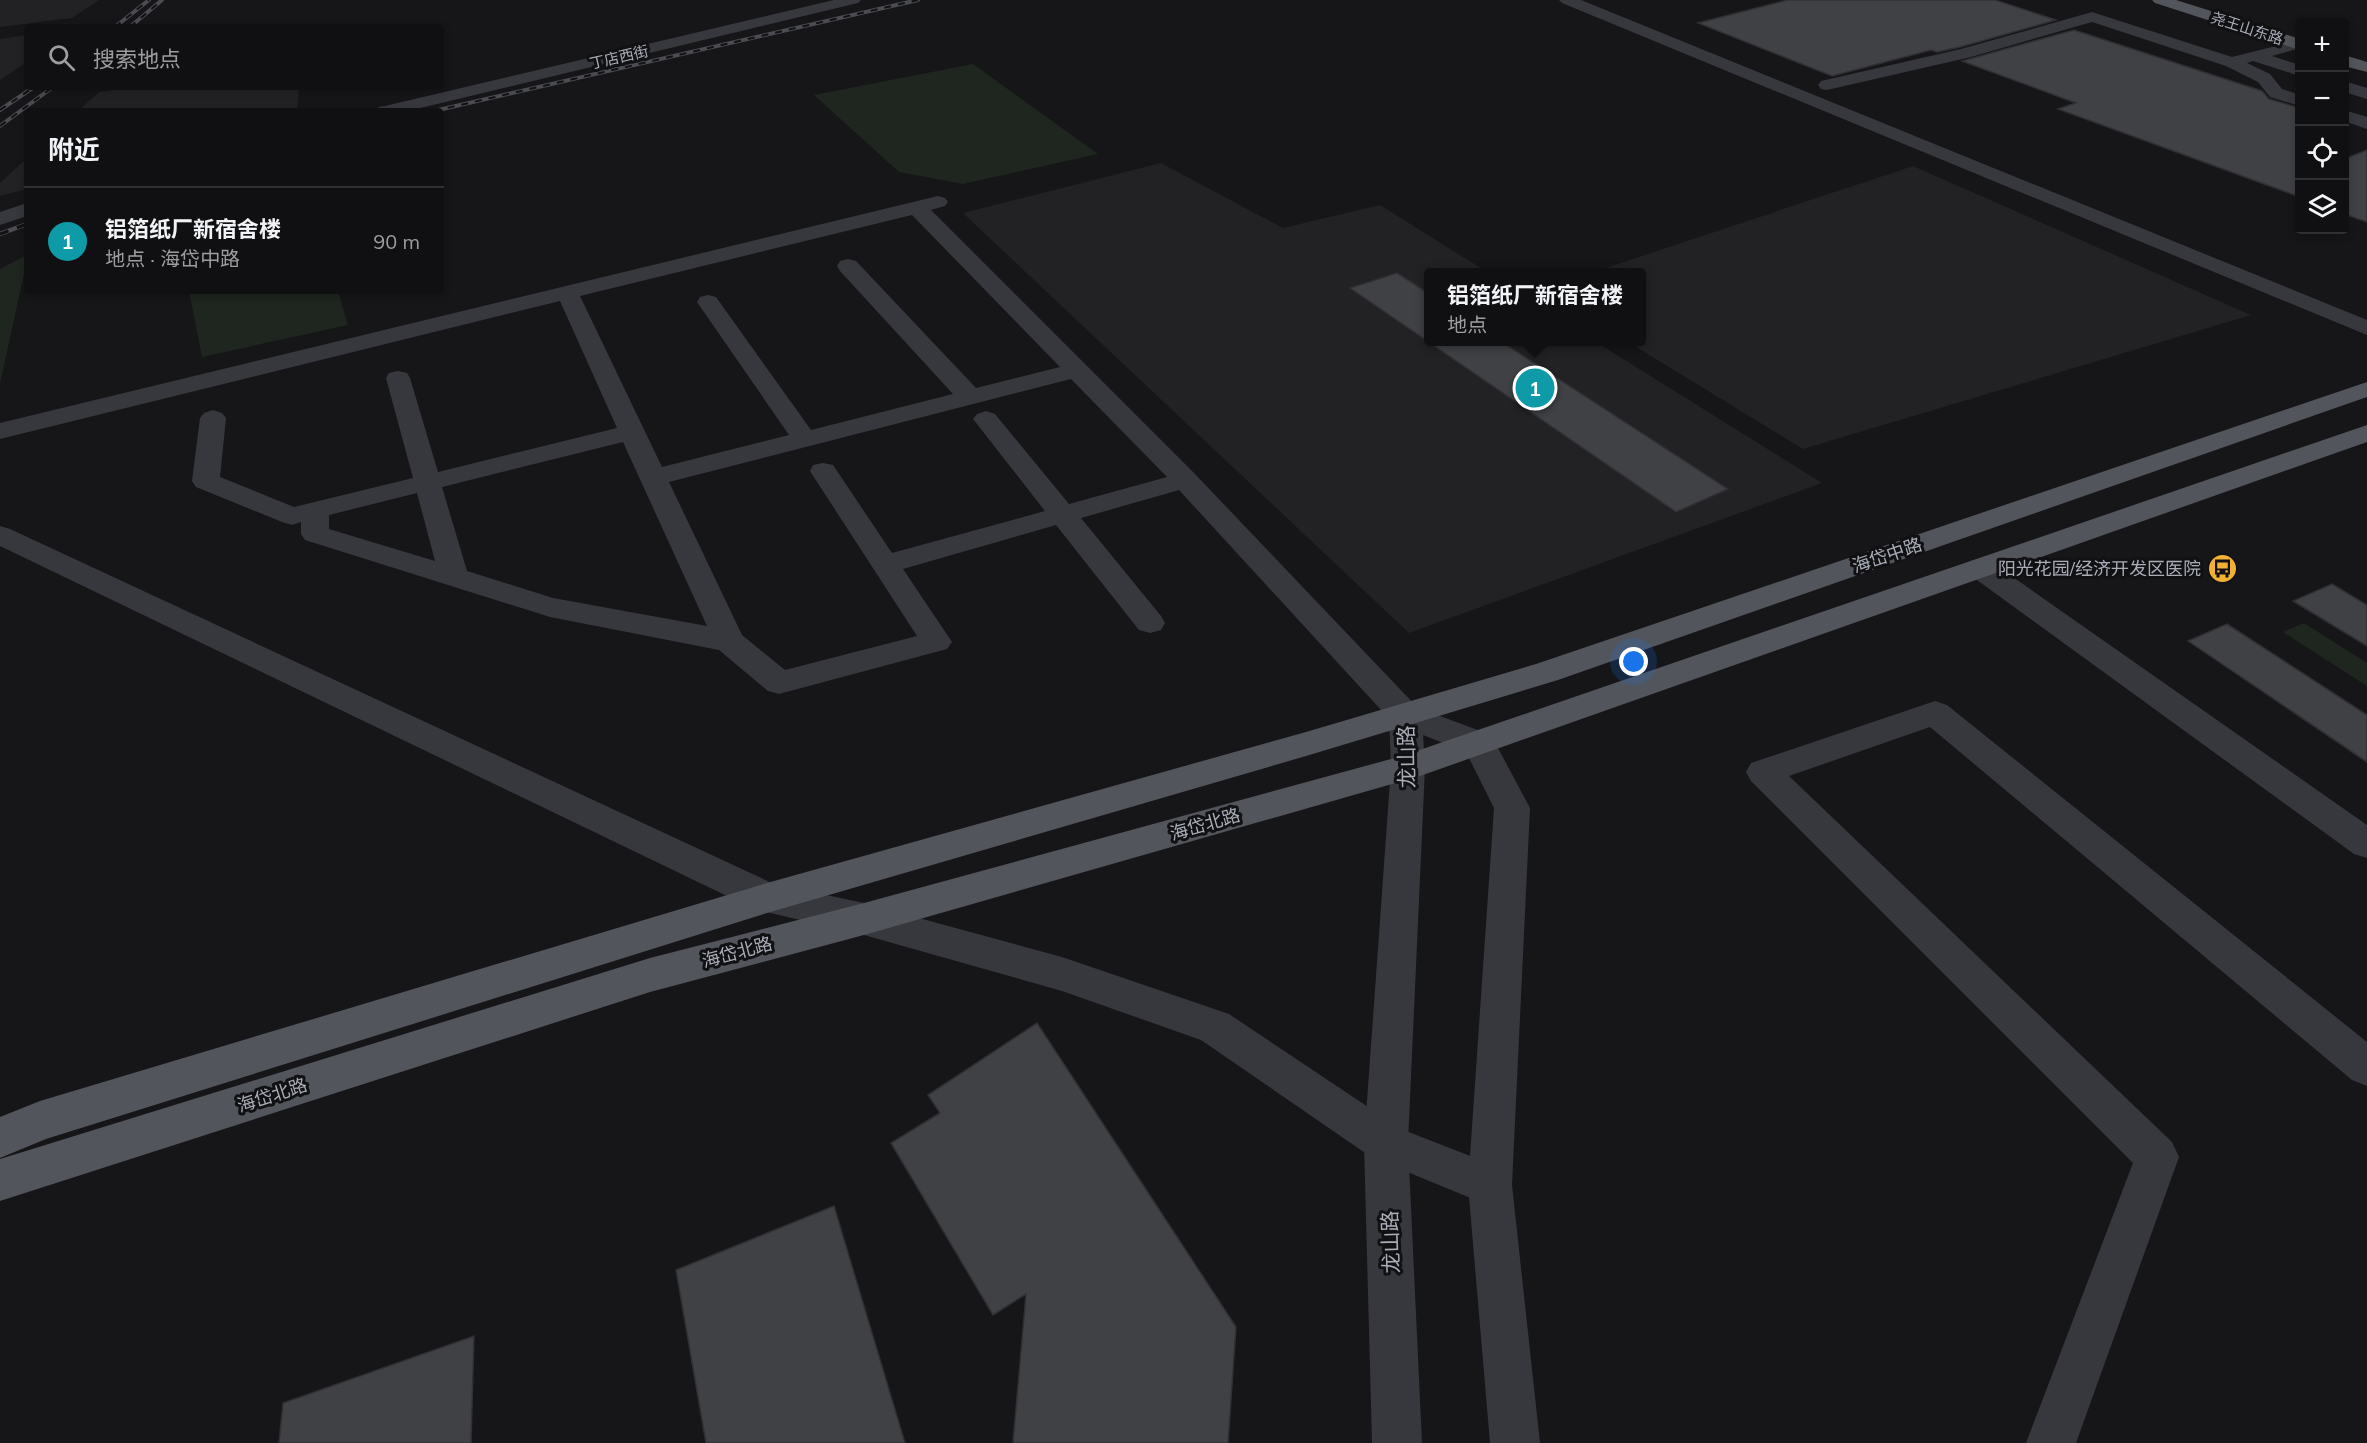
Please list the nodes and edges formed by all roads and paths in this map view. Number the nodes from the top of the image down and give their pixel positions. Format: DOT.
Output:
graph roads {
  1 [pos="853,0"];
  2 [pos="1567,0"];
  3 [pos="2160,0"];
  4 [pos="2189,0"];
  5 [pos="774,5"];
  6 [pos="793,14"];
  7 [pos="2295,39"];
  8 [pos="2295,40"];
  9 [pos="2295,41"];
  10 [pos="2349,52"];
  11 [pos="2254,56"];
  12 [pos="2367,57"];
  13 [pos="2232,62"];
  14 [pos="2349,62"];
  15 [pos="2367,67"];
  16 [pos="2295,69"];
  17 [pos="1827,85"];
  18 [pos="2349,88"];
  19 [pos="2367,94"];
  20 [pos="2295,99"];
  21 [pos="398,108"];
  22 [pos="2349,117"];
  23 [pos="2367,123"];
  24 [pos="24,210"];
  25 [pos="0,219"];
  26 [pos="848,266"];
  27 [pos="568,294"];
  28 [pos="708,302"];
  29 [pos="2365,325"];
  30 [pos="1077,370"];
  31 [pos="398,378"];
  32 [pos="2367,389"];
  33 [pos="970,397"];
  34 [pos="213,418"];
  35 [pos="987,419"];
  36 [pos="0,431"];
  37 [pos="631,432"];
  38 [pos="2367,433"];
  39 [pos="805,439"];
  40 [pos="823,471"];
  41 [pos="652,478"];
  42 [pos="1185,480"];
  43 [pos="426,482"];
  44 [pos="315,510"];
  45 [pos="0,535"];
  46 [pos="886,564"];
  47 [pos="1980,568"];
  48 [pos="454,577"];
  49 [pos="1150,623"];
  50 [pos="729,641"];
  51 [pos="1405,715"];
  52 [pos="1479,744"];
  53 [pos="1408,767"];
  54 [pos="2367,844"];
  55 [pos="766,898"];
  56 [pos="864,919"];
  57 [pos="2367,1067"];
  58 [pos="0,1138"];
  59 [pos="1386,1143"];
  60 [pos="0,1180"];
  61 [pos="1490,1185"];
  62 [pos="1397,1443"];
  63 [pos="1515,1443"];
  64 [pos="2051,1443"];
  1 -- 6 [label="street, 丁店西街"];
  2 -- 29 [label="street"];
  3 -- 8 [label="main road, 尧王山东路"];
  4 -- 7 [label="main road, 尧王山东路"];
  5 -- 6 [label="street"];
  6 -- 21 [label="street, 丁店西街"];
  9 -- 11 [label="street"];
  10 -- 12 [label="main road"];
  11 -- 13 [label="street"];
  11 -- 16 [label="street"];
  13 -- 17 [label="street"];
  13 -- 20 [label="street"];
  14 -- 15 [label="main road"];
  18 -- 19 [label="street"];
  22 -- 23 [label="street"];
  24 -- 25 [label="street"];
  26 -- 33 [label="street"];
  27 -- 30 [label="street"];
  27 -- 36 [label="street"];
  27 -- 37 [label="street"];
  28 -- 39 [label="street"];
  30 -- 33 [label="street"];
  30 -- 42 [label="street"];
  31 -- 43 [label="street"];
  32 -- 51 [label="main road, 海岱中路"];
  33 -- 39 [label="street"];
  34 -- 44 [label="street"];
  35 -- 49 [label="street"];
  37 -- 41 [label="street"];
  37 -- 43 [label="street"];
  38 -- 47 [label="main road"];
  39 -- 41 [label="street"];
  40 -- 46 [label="street"];
  41 -- 50 [label="street"];
  42 -- 46 [label="street"];
  42 -- 51 [label="street"];
  43 -- 44 [label="street"];
  43 -- 48 [label="street"];
  44 -- 48 [label="street"];
  45 -- 55 [label="street"];
  46 -- 50 [label="street"];
  47 -- 52 [label="main road"];
  47 -- 54 [label="street"];
  48 -- 50 [label="street"];
  51 -- 52 [label="street, 龙山路"];
  51 -- 53 [label="street, 龙山路"];
  51 -- 55 [label="main road"];
  52 -- 53 [label="main road, 海岱北路"];
  52 -- 61 [label="street"];
  53 -- 56 [label="main road, 海岱北路"];
  53 -- 59 [label="street, 龙山路"];
  55 -- 56 [label="street"];
  55 -- 58 [label="main road"];
  56 -- 59 [label="street"];
  56 -- 60 [label="main road, 海岱北路"];
  57 -- 64 [label="street"];
  59 -- 61 [label="street"];
  59 -- 62 [label="street, 龙山路"];
  61 -- 63 [label="street"];
}
